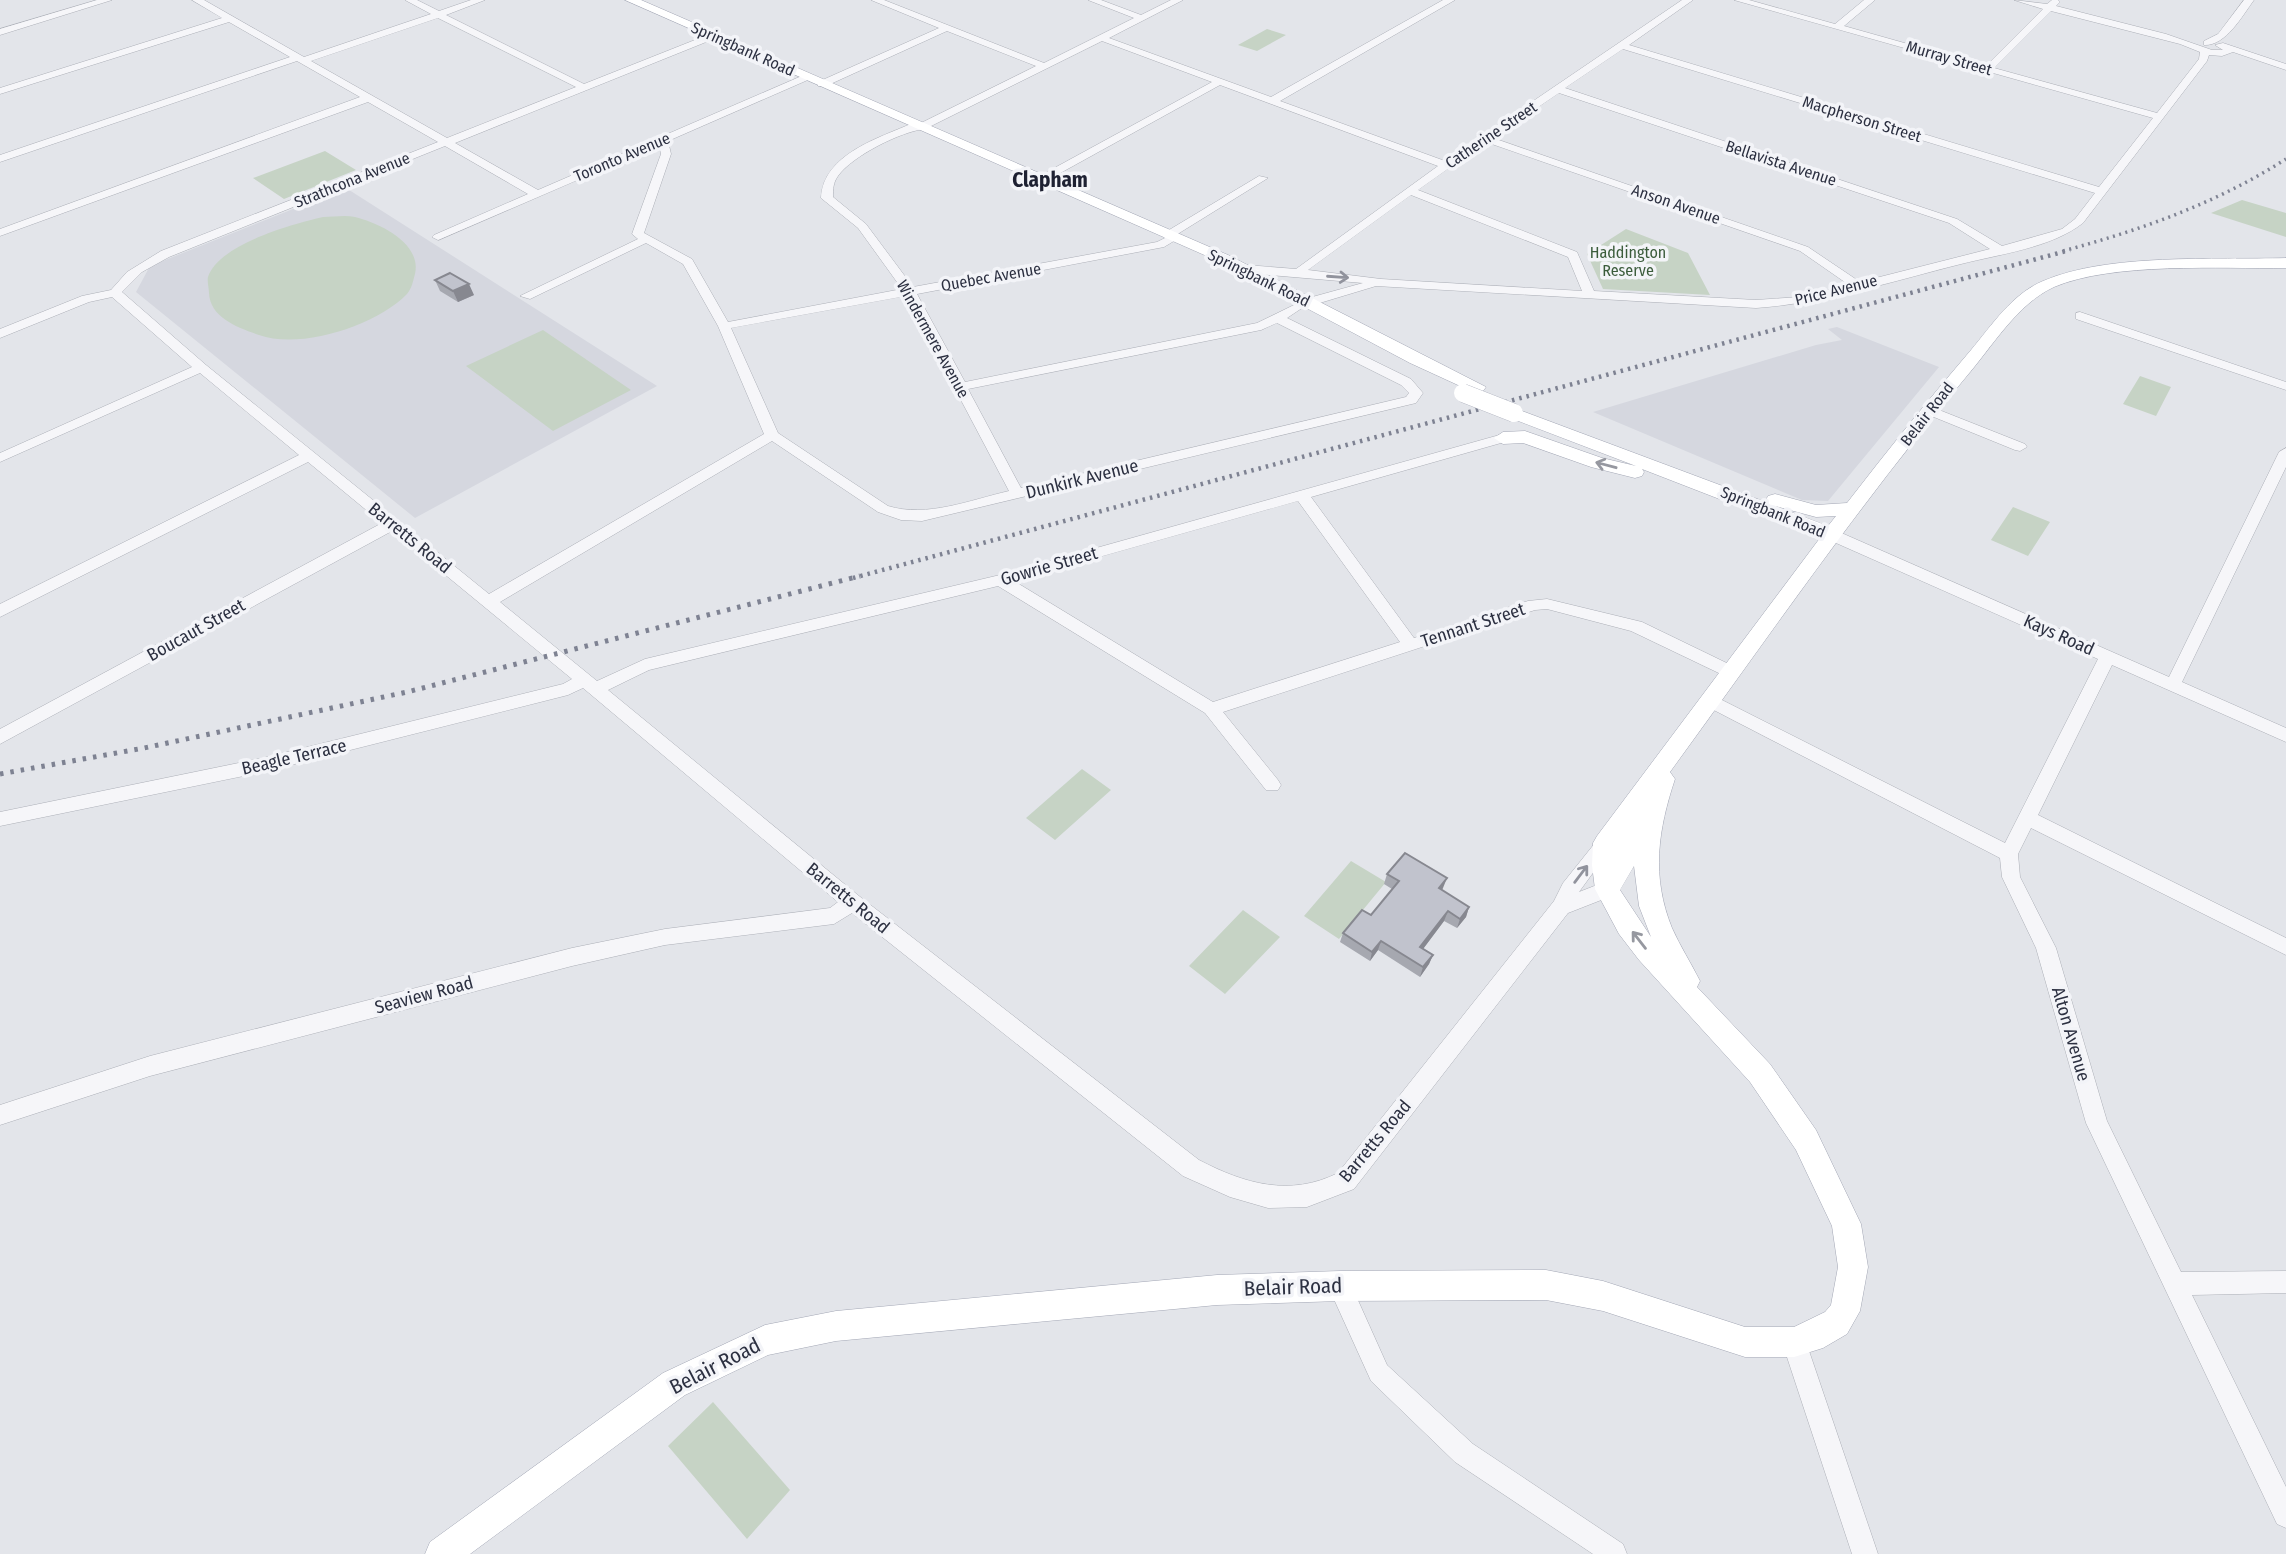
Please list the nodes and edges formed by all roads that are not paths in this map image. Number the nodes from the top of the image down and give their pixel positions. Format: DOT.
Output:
graph roads {
  1 [pos="107,0"];
  2 [pos="197,0"];
  3 [pos="410,0"];
  4 [pos="480,0"];
  5 [pos="631,0"];
  6 [pos="876,0"];
  7 [pos="903,0"];
  8 [pos="1093,0"];
  9 [pos="1178,0"];
  10 [pos="1450,0"];
  11 [pos="1688,0"];
  12 [pos="1739,0"];
  13 [pos="1870,0"];
  14 [pos="2019,0"];
  15 [pos="2249,0"];
  16 [pos="2053,4"];
  17 [pos="890,5"];
  18 [pos="439,14"];
  19 [pos="1142,18"];
  20 [pos="230,19"];
  21 [pos="1837,27"];
  22 [pos="947,28"];
  23 [pos="0,32"];
  24 [pos="713,36"];
  25 [pos="1101,38"];
  26 [pos="1623,46"];
  27 [pos="2212,48"];
  28 [pos="300,59"];
  29 [pos="1044,66"];
  30 [pos="2286,66"];
  31 [pos="1988,69"];
  32 [pos="807,77"];
  33 [pos="1221,81"];
  34 [pos="822,84"];
  35 [pos="583,88"];
  36 [pos="1557,89"];
  37 [pos="0,91"];
  38 [pos="368,98"];
  39 [pos="1274,100"];
  40 [pos="2159,117"];
  41 [pos="919,126"];
  42 [pos="1487,139"];
  43 [pos="663,140"];
  44 [pos="446,143"];
  45 [pos="0,159"];
  46 [pos="1446,165"];
  47 [pos="1263,177"];
  48 [pos="1040,180"];
  49 [pos="1411,191"];
  50 [pos="2101,191"];
  51 [pos="537,194"];
  52 [pos="0,233"];
  53 [pos="438,237"];
  54 [pos="1170,237"];
  55 [pos="646,239"];
  56 [pos="1201,250"];
  57 [pos="2000,250"];
  58 [pos="2286,263"];
  59 [pos="1246,269"];
  60 [pos="1298,274"];
  61 [pos="1381,283"];
  62 [pos="1857,285"];
  63 [pos="910,292"];
  64 [pos="115,293"];
  65 [pos="1589,293"];
  66 [pos="526,296"];
  67 [pos="1302,305"];
  68 [pos="2080,316"];
  69 [pos="1278,318"];
  70 [pos="724,327"];
  71 [pos="0,334"];
  72 [pos="201,368"];
  73 [pos="2286,386"];
  74 [pos="961,387"];
  75 [pos="1410,400"];
  76 [pos="1520,410"];
  77 [pos="1929,410"];
  78 [pos="1550,428"];
  79 [pos="772,435"];
  80 [pos="1503,438"];
  81 [pos="1558,447"];
  82 [pos="2020,447"];
  83 [pos="2286,452"];
  84 [pos="309,456"];
  85 [pos="0,458"];
  86 [pos="1697,482"];
  87 [pos="1018,495"];
  88 [pos="1302,495"];
  89 [pos="1765,497"];
  90 [pos="1852,509"];
  91 [pos="392,524"];
  92 [pos="1832,536"];
  93 [pos="1000,580"];
  94 [pos="488,602"];
  95 [pos="0,611"];
  96 [pos="1411,645"];
  97 [pos="2108,656"];
  98 [pos="1731,672"];
  99 [pos="590,685"];
  100 [pos="2172,685"];
  101 [pos="1710,701"];
  102 [pos="1211,709"];
  103 [pos="2286,735"];
  104 [pos="0,737"];
  105 [pos="1675,749"];
  106 [pos="1272,785"];
  107 [pos="1653,805"];
  108 [pos="2028,818"];
  109 [pos="0,819"];
  110 [pos="1605,843"];
  111 [pos="2009,854"];
  112 [pos="1607,889"];
  113 [pos="852,902"];
  114 [pos="1561,907"];
  115 [pos="2286,947"];
  116 [pos="1703,1008"];
  117 [pos="0,1115"];
  118 [pos="2286,1282"];
  119 [pos="2176,1284"];
  120 [pos="1340,1286"];
  121 [pos="1794,1342"];
  122 [pos="2286,1515"];
  123 [pos="1614,1553"];
  124 [pos="442,1554"];
  125 [pos="1866,1554"];
  1 -- 23 [label="street"];
  2 -- 20 [label="street"];
  3 -- 18 [label="street"];
  4 -- 18 [label="street"];
  5 -- 24 [label="main road, Springbank Road"];
  6 -- 17 [label="street"];
  7 -- 17 [label="street"];
  8 -- 19 [label="street"];
  9 -- 19 [label="street"];
  10 -- 39 [label="street"];
  11 -- 26 [label="street, Catherine Street"];
  12 -- 21 [label="street, Murray Street"];
  13 -- 21 [label="street"];
  14 -- 16 [label="street"];
  15 -- 27 [label="street, Price Avenue"];
  16 -- 27 [label="street"];
  16 -- 31 [label="street"];
  17 -- 22 [label="street"];
  18 -- 28 [label="street"];
  18 -- 35 [label="street"];
  19 -- 25 [label="street"];
  20 -- 28 [label="street"];
  20 -- 37 [label="street"];
  21 -- 31 [label="street, Murray Street"];
  22 -- 29 [label="street"];
  22 -- 34 [label="street"];
  24 -- 32 [label="main road, Springbank Road"];
  24 -- 35 [label="street, Strathcona Avenue"];
  25 -- 29 [label="street"];
  25 -- 33 [label="street"];
  26 -- 36 [label="street, Catherine Street"];
  26 -- 50 [label="street, Macpherson Street"];
  27 -- 30 [label="street"];
  27 -- 40 [label="street, Price Avenue"];
  28 -- 38 [label="street"];
  28 -- 45 [label="street"];
  29 -- 41 [label="street"];
  31 -- 40 [label="street, Murray Street"];
  32 -- 34 [label="main road, Springbank Road"];
  32 -- 43 [label="street, Toronto Avenue"];
  33 -- 39 [label="street"];
  33 -- 48 [label="street"];
  34 -- 41 [label="main road, Springbank Road"];
  35 -- 44 [label="street, Strathcona Avenue"];
  36 -- 42 [label="street, Catherine Street"];
  36 -- 57 [label="street, Bellavista Avenue"];
  38 -- 44 [label="street"];
  38 -- 52 [label="street"];
  39 -- 46 [label="street"];
  40 -- 50 [label="street, Price Avenue"];
  41 -- 48 [label="main road, Springbank Road"];
  41 -- 63 [label="street, Windermere Avenue"];
  42 -- 46 [label="street, Catherine Street"];
  42 -- 62 [label="street, Anson Avenue"];
  43 -- 51 [label="street, Toronto Avenue"];
  43 -- 55 [label="street"];
  44 -- 51 [label="street"];
  44 -- 64 [label="street, Strathcona Avenue"];
  46 -- 49 [label="street, Catherine Street"];
  47 -- 54 [label="street, Quebec Avenue"];
  48 -- 54 [label="main road, Springbank Road"];
  49 -- 60 [label="street, Catherine Street"];
  49 -- 65 [label="street"];
  50 -- 57 [label="street, Price Avenue"];
  51 -- 53 [label="street, Toronto Avenue"];
  54 -- 56 [label="main road, Springbank Road"];
  54 -- 63 [label="street, Quebec Avenue"];
  55 -- 66 [label="street"];
  55 -- 70 [label="street"];
  56 -- 59 [label="main road, Springbank Road"];
  56 -- 67 [label="main road, Springbank Road"];
  57 -- 62 [label="street, Price Avenue"];
  58 -- 77 [label="main road, Belair Road"];
  59 -- 60 [label="street, Price Avenue"];
  59 -- 67 [label="main road, Springbank Road"];
  60 -- 61 [label="street, Price Avenue, one-way"];
  61 -- 65 [label="street, Price Avenue"];
  61 -- 67 [label="street, Price Avenue"];
  62 -- 65 [label="street, Price Avenue"];
  63 -- 70 [label="street, Quebec Avenue"];
  63 -- 74 [label="street, Windermere Avenue"];
  64 -- 71 [label="street"];
  64 -- 72 [label="street, Barretts Road"];
  67 -- 69 [label="street, Price Avenue"];
  67 -- 76 [label="main road, Springbank Road, bridge"];
  68 -- 73 [label="street"];
  69 -- 74 [label="street, Price Avenue"];
  69 -- 75 [label="street, Springbank Road"];
  70 -- 79 [label="street"];
  72 -- 84 [label="street, Barretts Road"];
  72 -- 85 [label="street"];
  74 -- 87 [label="street, Windermere Avenue"];
  75 -- 87 [label="street, Dunkirk Avenue"];
  76 -- 78 [label="main road, Springbank Road"];
  76 -- 89 [label="main road, Springbank Road"];
  77 -- 82 [label="street"];
  77 -- 90 [label="main road, Belair Road"];
  78 -- 81 [label="main road"];
  78 -- 86 [label="main road, Springbank Road"];
  79 -- 87 [label="street, Dunkirk Avenue"];
  79 -- 94 [label="street"];
  80 -- 81 [label="main road"];
  80 -- 88 [label="street, Gowrie Street"];
  86 -- 81 [label="main road, one-way"];
  83 -- 100 [label="street"];
  84 -- 91 [label="street, Barretts Road"];
  84 -- 95 [label="street"];
  86 -- 92 [label="main road, Springbank Road"];
  88 -- 93 [label="street, Gowrie Street"];
  88 -- 96 [label="street"];
  89 -- 90 [label="main road"];
  89 -- 92 [label="main road, Springbank Road"];
  90 -- 92 [label="main road, Belair Road"];
  91 -- 94 [label="street, Barretts Road"];
  91 -- 104 [label="street, Boucaut Street"];
  92 -- 97 [label="street, Kays Road"];
  92 -- 98 [label="main road, Belair Road"];
  93 -- 99 [label="street, Gowrie Street"];
  93 -- 102 [label="street"];
  94 -- 99 [label="street, Barretts Road"];
  96 -- 98 [label="street, Tennant Street"];
  96 -- 102 [label="street, Tennant Street"];
  97 -- 100 [label="street, Kays Road"];
  97 -- 108 [label="street"];
  98 -- 101 [label="main road, Belair Road"];
  99 -- 109 [label="street, Beagle Terrace"];
  99 -- 113 [label="street, Barretts Road"];
  100 -- 103 [label="street, Kays Road"];
  101 -- 105 [label="main road, Belair Road"];
  101 -- 111 [label="street"];
  102 -- 106 [label="street"];
  105 -- 107 [label="main road, Belair Road"];
  105 -- 110 [label="main road, Belair Road"];
  107 -- 112 [label="main road"];
  107 -- 116 [label="main road, Belair Road"];
  108 -- 111 [label="street"];
  108 -- 115 [label="street"];
  110 -- 112 [label="main road, Belair Road"];
  114 -- 110 [label="street, Barretts Road, one-way"];
  111 -- 119 [label="street, Alton Avenue"];
  112 -- 114 [label="street"];
  116 -- 112 [label="main road, Belair Road, one-way"];
  113 -- 114 [label="street, Barretts Road"];
  113 -- 117 [label="street, Seaview Road"];
  116 -- 121 [label="main road, Belair Road"];
  118 -- 119 [label="street"];
  119 -- 122 [label="street, Alton Avenue"];
  120 -- 121 [label="main road, Belair Road"];
  120 -- 123 [label="street"];
  120 -- 124 [label="main road, Belair Road"];
  121 -- 125 [label="street"];
}
